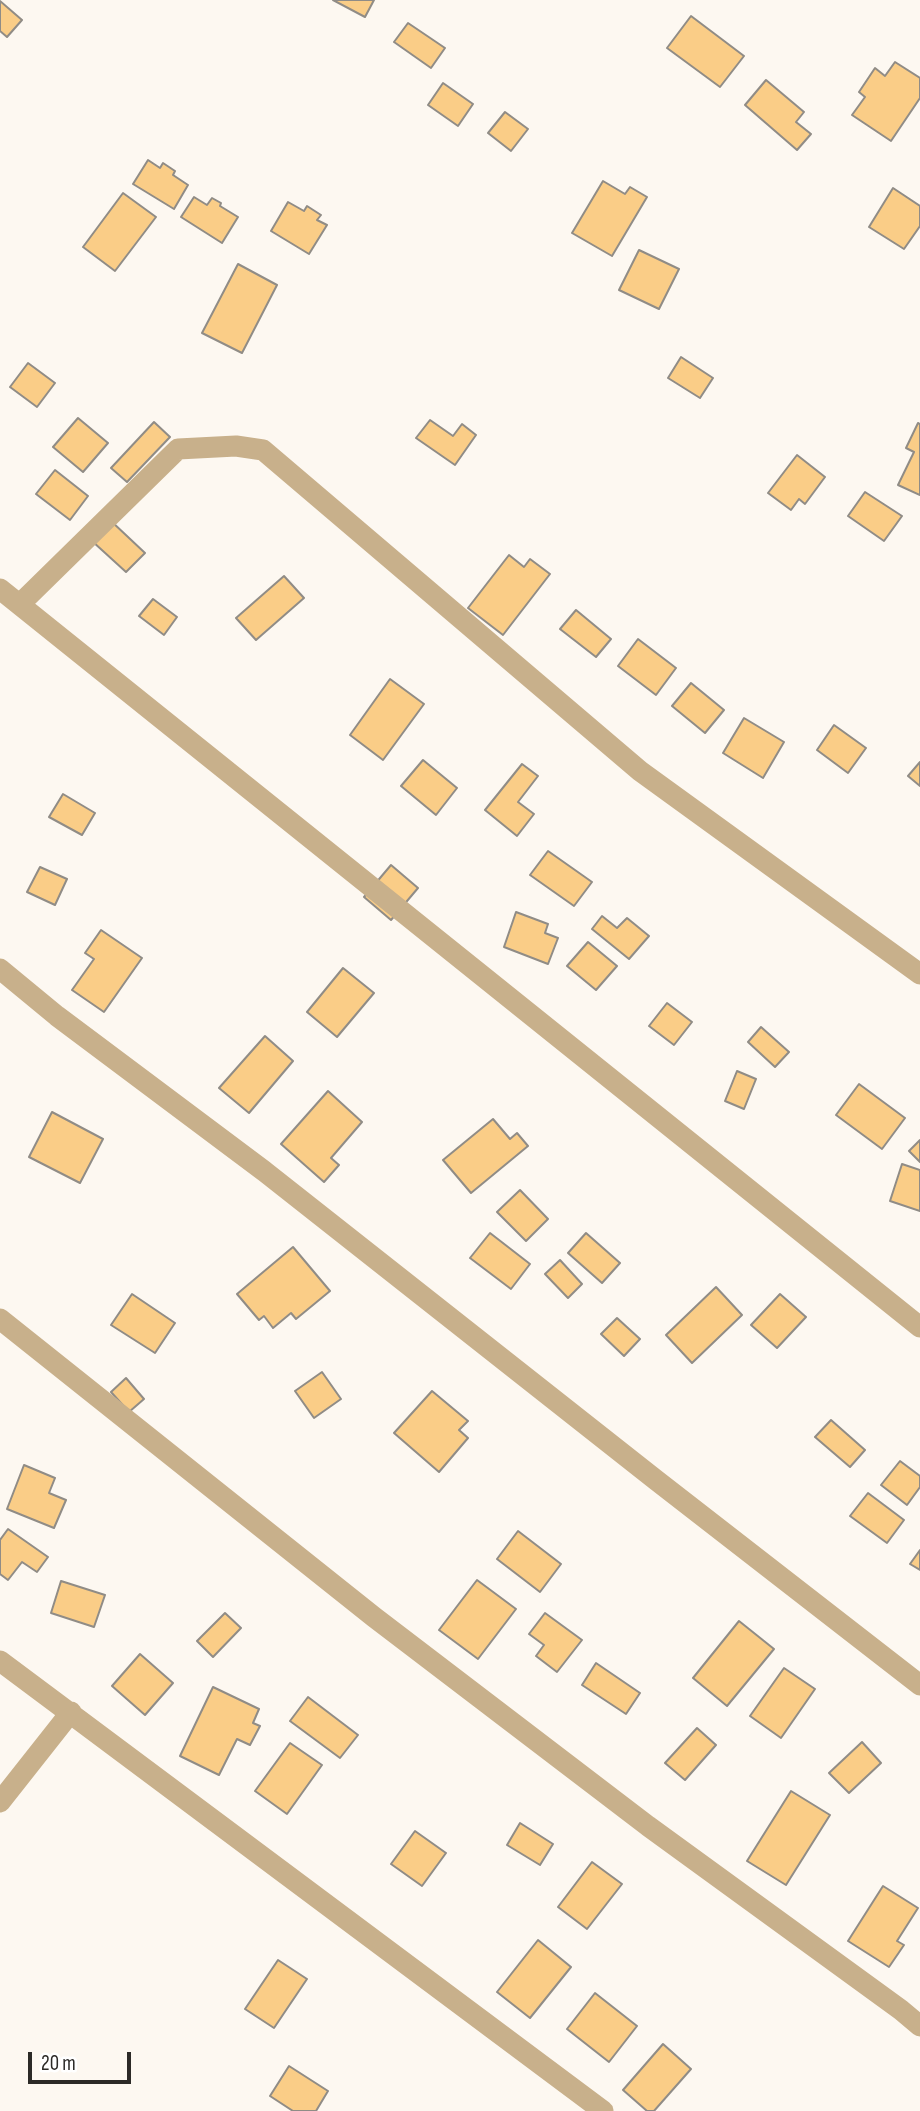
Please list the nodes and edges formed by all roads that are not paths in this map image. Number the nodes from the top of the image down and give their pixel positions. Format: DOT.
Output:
graph roads {
  1 [pos="0,589"];
  2 [pos="20,604"];
  3 [pos="0,970"];
  4 [pos="920,974"];
  5 [pos="0,1319"];
  6 [pos="920,1327"];
  7 [pos="0,1661"];
  8 [pos="920,1685"];
  9 [pos="71,1712"];
  10 [pos="0,1802"];
  11 [pos="920,2026"];
  12 [pos="603,2111"];
  1 -- 2 [label="street"];
  2 -- 4 [label="street"];
  2 -- 6 [label="street"];
  3 -- 8 [label="street"];
  5 -- 11 [label="street"];
  7 -- 9 [label="street"];
  9 -- 10 [label="street"];
  9 -- 12 [label="street"];
}
